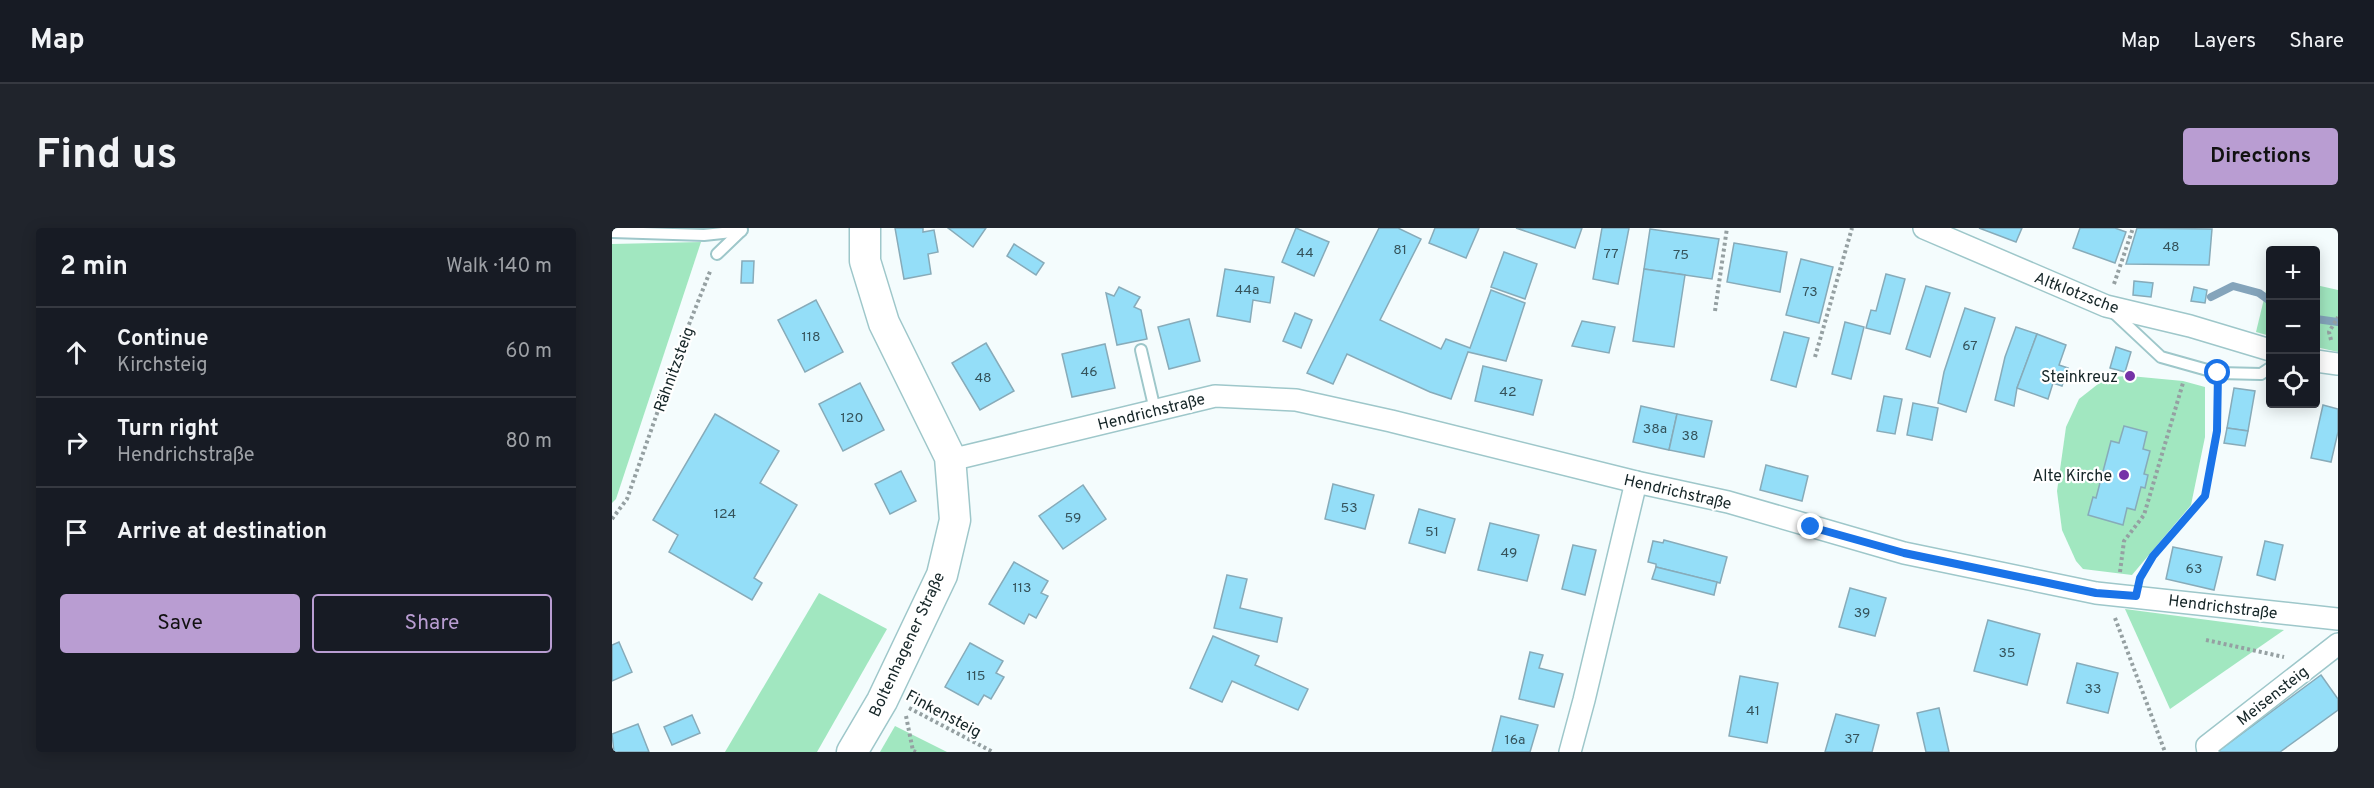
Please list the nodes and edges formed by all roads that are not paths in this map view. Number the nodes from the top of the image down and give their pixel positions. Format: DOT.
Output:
graph roads {
  1 [pos="865,228"];
  2 [pos="1924,228"];
  3 [pos="743,230"];
  4 [pos="612,232"];
  5 [pos="717,254"];
  6 [pos="2109,300"];
  7 [pos="2266,349"];
  8 [pos="1141,350"];
  9 [pos="2335,354"];
  10 [pos="2320,360"];
  11 [pos="2266,371"];
  12 [pos="1155,410"];
  13 [pos="950,457"];
  14 [pos="1636,482"];
  15 [pos="2338,619"];
  16 [pos="2338,644"];
  17 [pos="2207,749"];
  18 [pos="852,752"];
  19 [pos="1570,752"];
  1 -- 13 [label="street, Boltenhagener Straße"];
  2 -- 6 [label="street, Altklotzsche"];
  3 -- 4 [label="lane"];
  3 -- 5 [label="lane"];
  6 -- 7 [label="street, Altklotzsche"];
  6 -- 11 [label="lane"];
  8 -- 12 [label="lane"];
  9 -- 10 [label="street"];
  12 -- 13 [label="street, Hendrichstraße"];
  12 -- 14 [label="street, Hendrichstraße"];
  13 -- 18 [label="street, Boltenhagener Straße"];
  14 -- 15 [label="street, Hendrichstraße"];
  14 -- 19 [label="street"];
  16 -- 17 [label="street, Meisensteig"];
}
